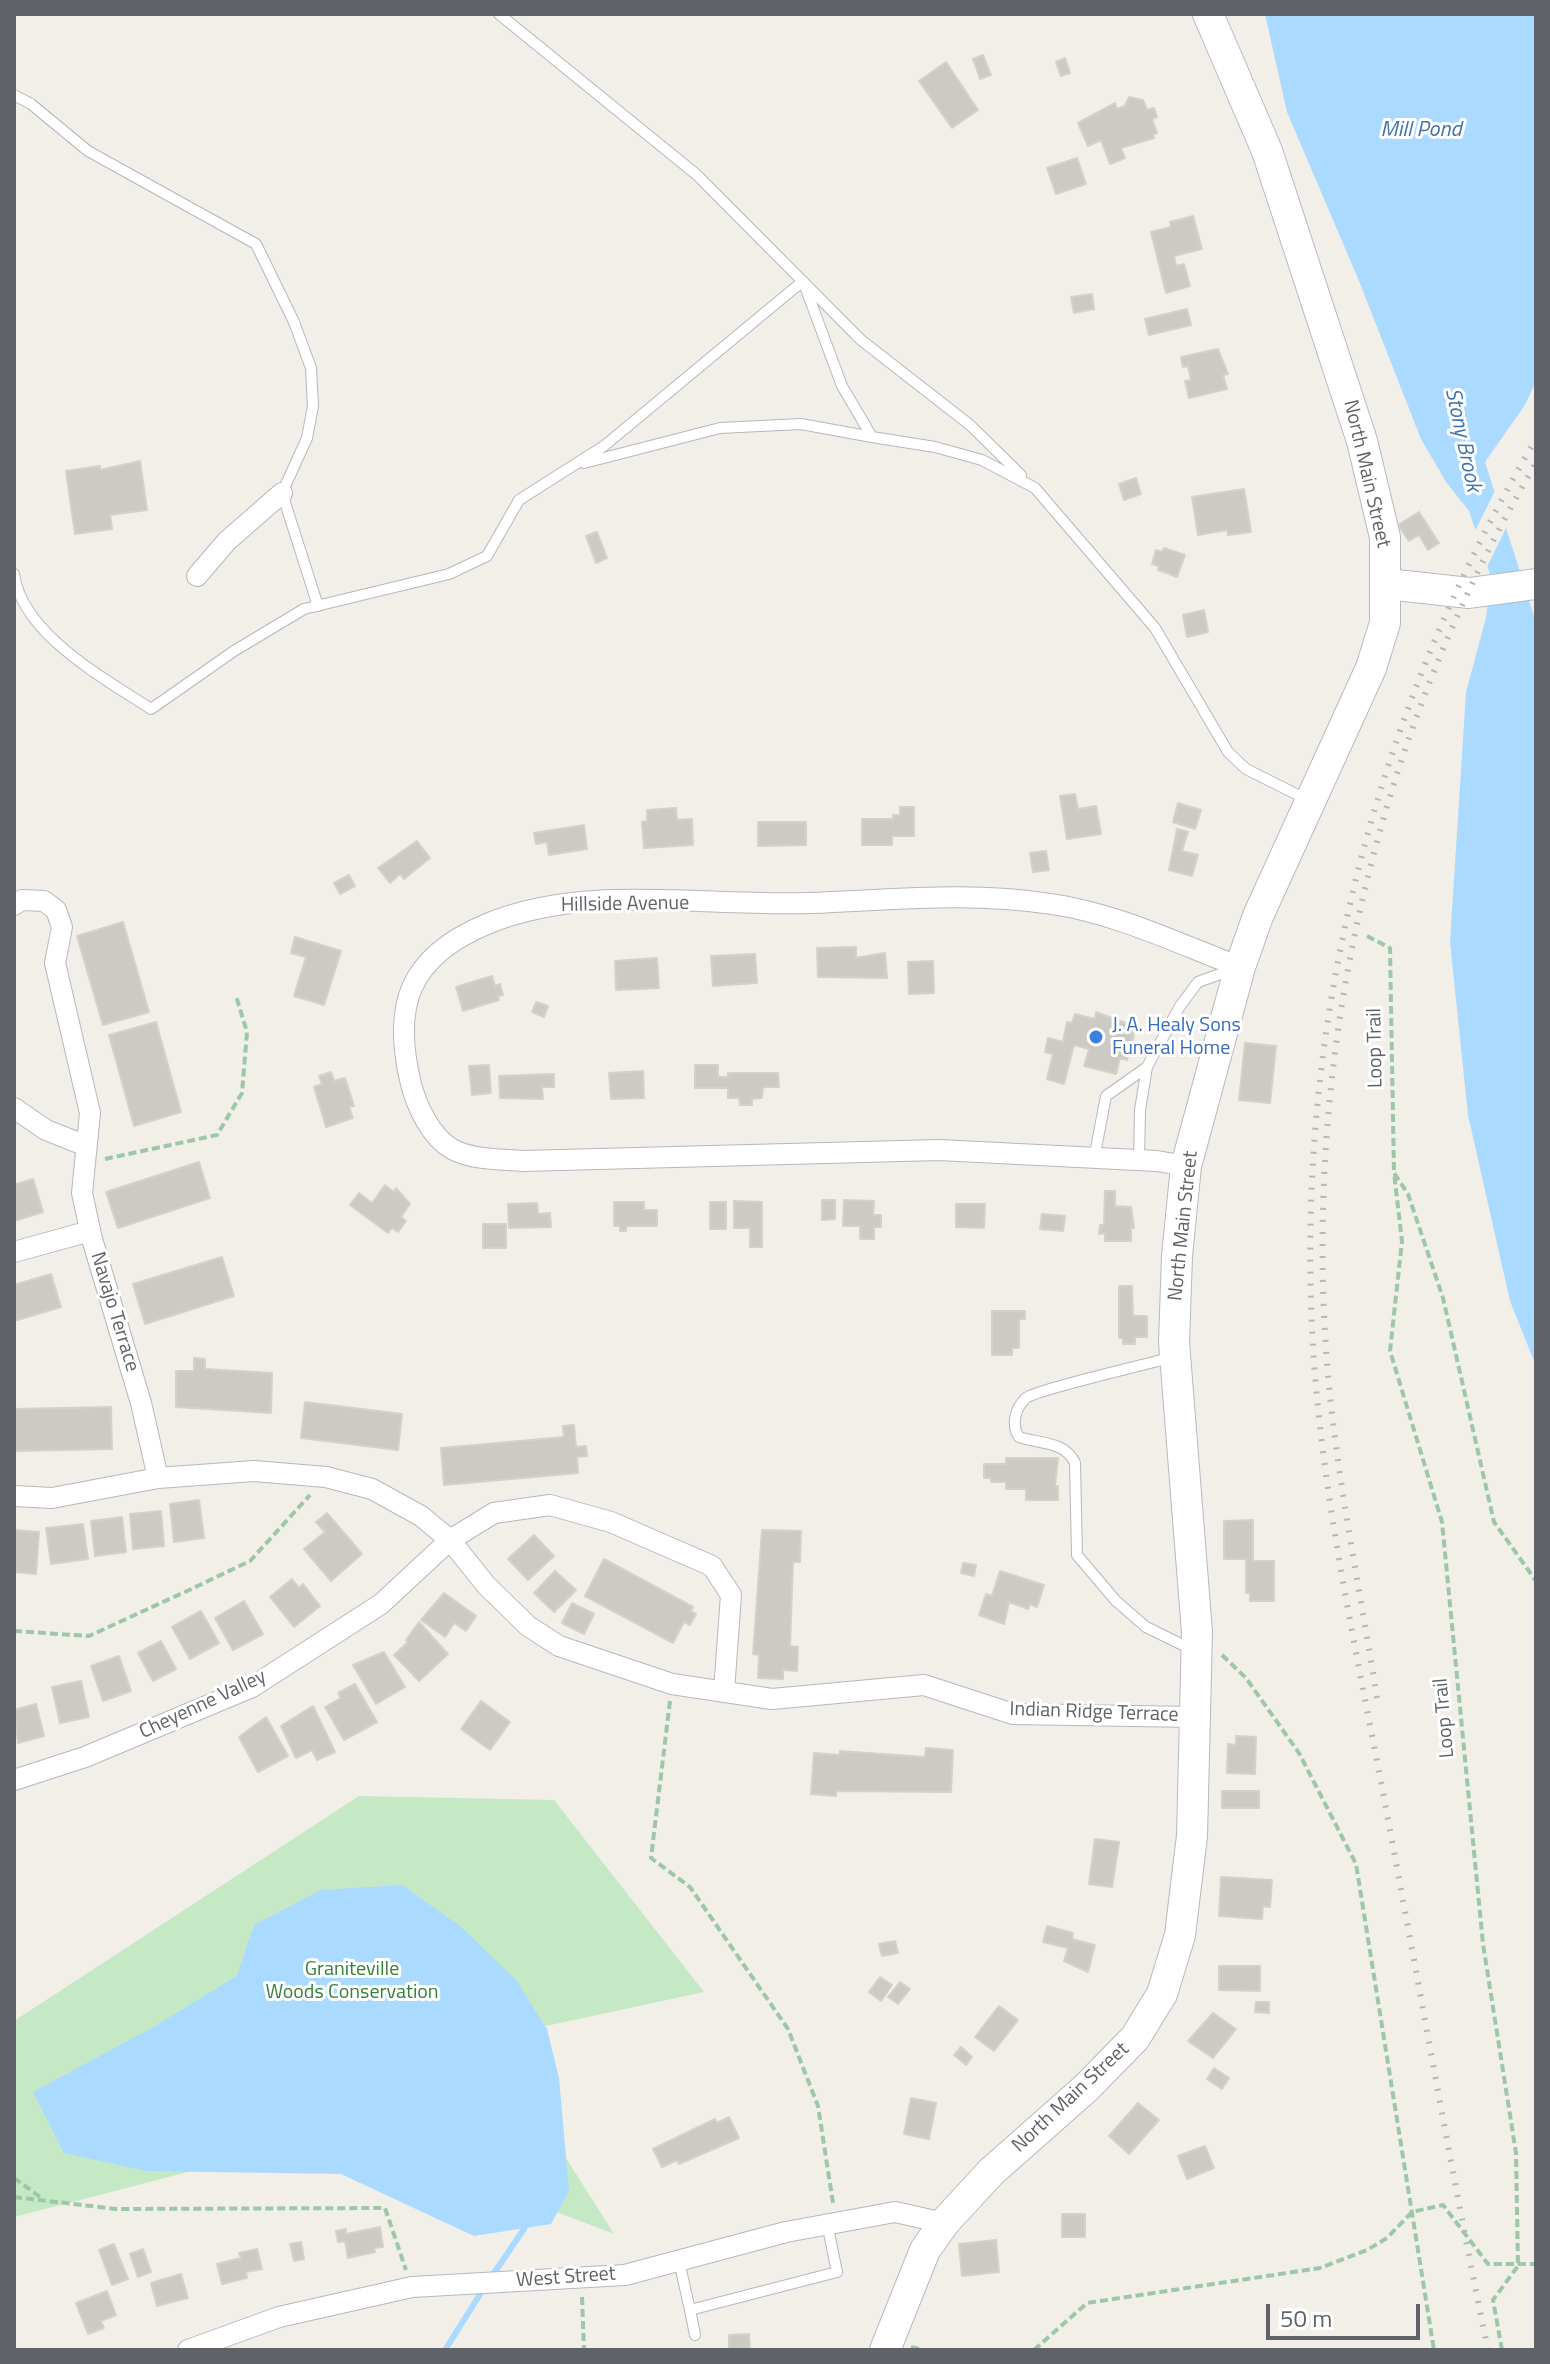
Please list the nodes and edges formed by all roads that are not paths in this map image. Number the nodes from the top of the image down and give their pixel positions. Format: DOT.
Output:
graph roads {
  1 [pos="499,14"];
  2 [pos="1208,14"];
  3 [pos="14,95"];
  4 [pos="803,281"];
  5 [pos="872,437"];
  6 [pos="572,466"];
  7 [pos="1035,488"];
  8 [pos="282,493"];
  9 [pos="14,574"];
  10 [pos="197,576"];
  11 [pos="1387,584"];
  12 [pos="1532,585"];
  13 [pos="318,606"];
  14 [pos="1310,800"];
  15 [pos="14,905"];
  16 [pos="1240,967"];
  17 [pos="1147,1067"];
  18 [pos="14,1108"];
  19 [pos="84,1154"];
  20 [pos="1094,1159"];
  21 [pos="1139,1160"];
  22 [pos="1186,1166"];
  23 [pos="90,1231"];
  24 [pos="14,1252"];
  25 [pos="1176,1356"];
  26 [pos="158,1478"];
  27 [pos="14,1496"];
  28 [pos="450,1540"];
  29 [pos="1196,1642"];
  30 [pos="724,1691"];
  31 [pos="1194,1717"];
  32 [pos="14,1780"];
  33 [pos="831,2222"];
  34 [pos="944,2223"];
  35 [pos="679,2261"];
  36 [pos="690,2310"];
  37 [pos="695,2335"];
  38 [pos="188,2350"];
  39 [pos="885,2350"];
  1 -- 4 [label="lane"];
  2 -- 11 [label="main road, North Main Street"];
  3 -- 8 [label="lane"];
  4 -- 5 [label="lane"];
  4 -- 6 [label="lane"];
  4 -- 7 [label="lane"];
  5 -- 6 [label="lane"];
  5 -- 7 [label="lane"];
  6 -- 13 [label="lane"];
  7 -- 14 [label="lane"];
  8 -- 10 [label="street"];
  8 -- 13 [label="lane"];
  9 -- 13 [label="lane"];
  11 -- 12 [label="main road"];
  11 -- 14 [label="main road, North Main Street"];
  14 -- 16 [label="main road, North Main Street"];
  15 -- 19 [label="street, Navajo Terrace"];
  16 -- 17 [label="lane"];
  16 -- 20 [label="street, Hillside Avenue"];
  16 -- 22 [label="main road, North Main Street"];
  17 -- 20 [label="lane"];
  17 -- 21 [label="lane"];
  18 -- 19 [label="street"];
  19 -- 23 [label="street, Navajo Terrace"];
  20 -- 21 [label="street, Hillside Avenue"];
  21 -- 22 [label="street, Hillside Avenue"];
  22 -- 25 [label="main road, North Main Street"];
  23 -- 24 [label="street"];
  23 -- 26 [label="street, Navajo Terrace"];
  25 -- 29 [label="main road, North Main Street"];
  25 -- 29 [label="lane"];
  26 -- 27 [label="street, Indian Ridge Terrace"];
  26 -- 28 [label="street, Indian Ridge Terrace"];
  28 -- 30 [label="street, Indian Ridge Terrace"];
  28 -- 30 [label="street, Cheyenne Valley"];
  28 -- 32 [label="street, Cheyenne Valley"];
  29 -- 31 [label="main road, North Main Street"];
  30 -- 31 [label="street, Indian Ridge Terrace"];
  31 -- 34 [label="main road, North Main Street"];
  33 -- 34 [label="street, West Street"];
  33 -- 35 [label="street, West Street"];
  33 -- 36 [label="lane"];
  34 -- 39 [label="main road, North Main Street"];
  35 -- 36 [label="lane"];
  35 -- 38 [label="street, West Street"];
  36 -- 37 [label="lane"];
}
